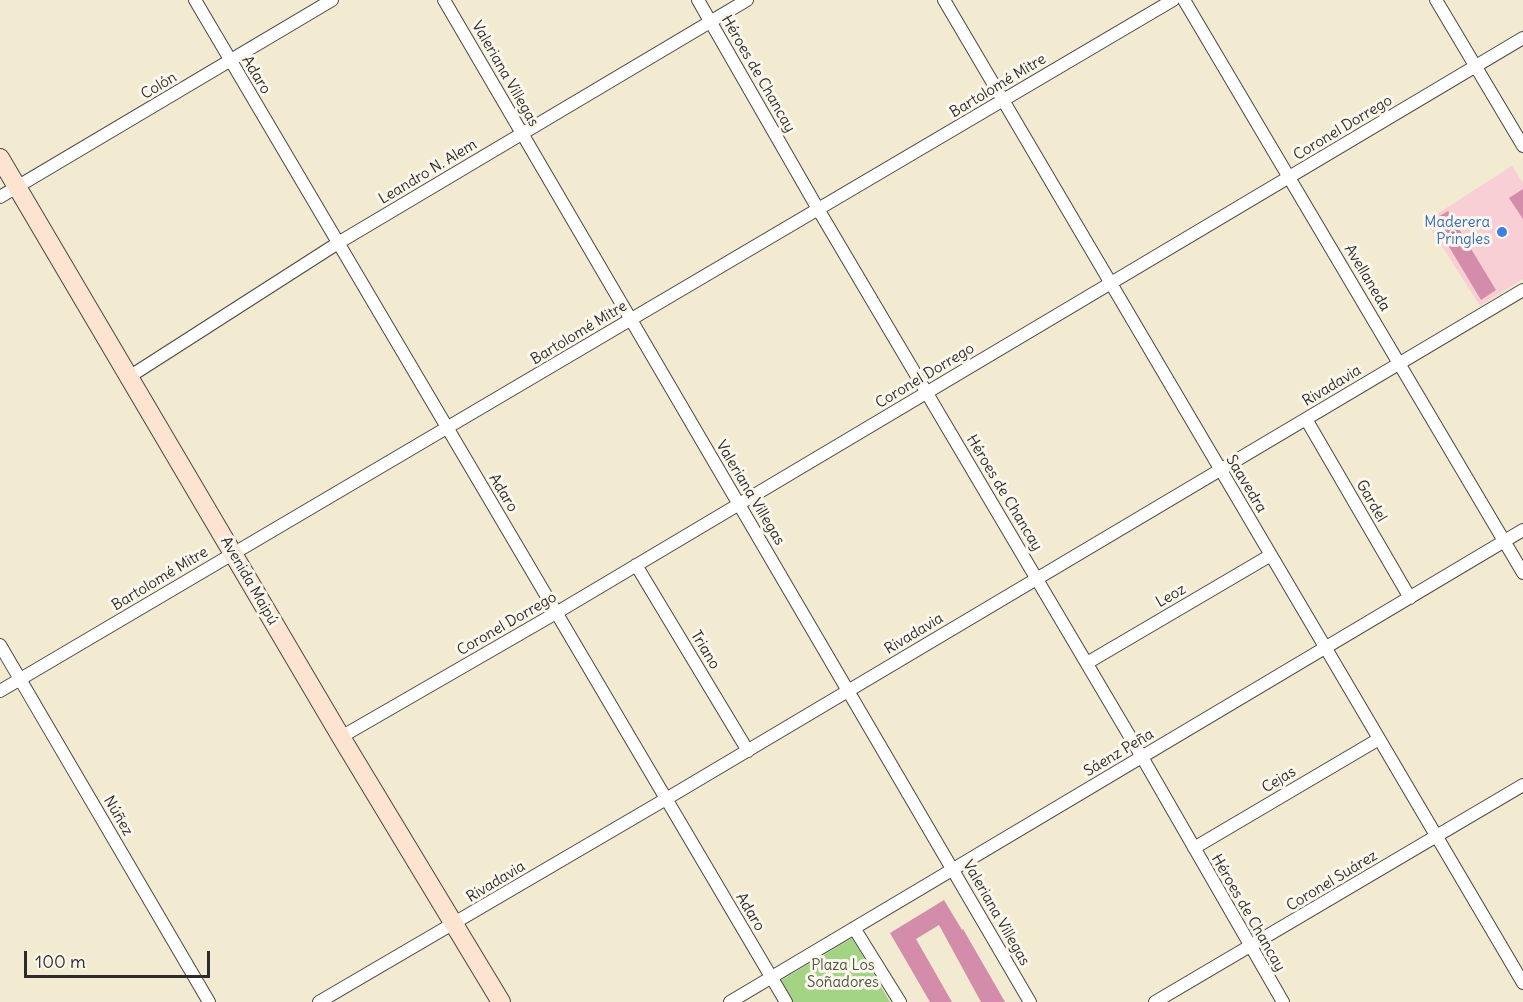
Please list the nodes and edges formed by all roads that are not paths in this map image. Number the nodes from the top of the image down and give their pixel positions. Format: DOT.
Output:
graph roads {
  1 [pos="195,0"];
  2 [pos="332,0"];
  3 [pos="444,0"];
  4 [pos="698,0"];
  5 [pos="747,0"];
  6 [pos="944,0"];
  7 [pos="1173,0"];
  8 [pos="1184,0"];
  9 [pos="1436,0"];
  10 [pos="710,22"];
  11 [pos="1523,38"];
  12 [pos="230,60"];
  13 [pos="1476,66"];
  14 [pos="1002,101"];
  15 [pos="522,134"];
  16 [pos="1523,146"];
  17 [pos="0,158"];
  18 [pos="1290,177"];
  19 [pos="18,187"];
  20 [pos="0,197"];
  21 [pos="818,209"];
  22 [pos="338,243"];
  23 [pos="1110,283"];
  24 [pos="1523,290"];
  25 [pos="630,320"];
  26 [pos="1400,363"];
  27 [pos="129,377"];
  28 [pos="927,392"];
  29 [pos="1306,419"];
  30 [pos="447,428"];
  31 [pos="1221,470"];
  32 [pos="739,504"];
  33 [pos="1523,530"];
  34 [pos="1504,541"];
  35 [pos="233,554"];
  36 [pos="1271,555"];
  37 [pos="636,565"];
  38 [pos="1523,573"];
  39 [pos="1037,579"];
  40 [pos="1410,598"];
  41 [pos="556,613"];
  42 [pos="0,645"];
  43 [pos="1325,648"];
  44 [pos="1087,663"];
  45 [pos="21,679"];
  46 [pos="0,691"];
  47 [pos="849,691"];
  48 [pos="341,737"];
  49 [pos="1379,739"];
  50 [pos="748,751"];
  51 [pos="1142,757"];
  52 [pos="1523,785"];
  53 [pos="666,799"];
  54 [pos="1436,836"];
  55 [pos="1194,848"];
  56 [pos="954,869"];
  57 [pos="455,924"];
  58 [pos="854,928"];
  59 [pos="1250,946"];
  60 [pos="771,977"];
  61 [pos="1523,983"];
  62 [pos="208,1002"];
  63 [pos="320,1002"];
  64 [pos="501,1002"];
  65 [pos="730,1002"];
  66 [pos="786,1002"];
  67 [pos="900,1002"];
  68 [pos="1030,1002"];
  69 [pos="1155,1002"];
  70 [pos="1283,1002"];
  1 -- 12 [label="street, Adaro"];
  2 -- 12 [label="street, Colón"];
  3 -- 15 [label="street, Valeriana Villegas"];
  4 -- 10 [label="street, Héroes de Chancay"];
  5 -- 10 [label="street, Leandro N. Alem"];
  6 -- 14 [label="street, Saavedra"];
  7 -- 14 [label="street, Bartolomé Mitre"];
  8 -- 18 [label="street, Avellaneda"];
  9 -- 13 [label="street"];
  10 -- 15 [label="street, Leandro N. Alem"];
  10 -- 21 [label="street, Héroes de Chancay"];
  11 -- 13 [label="street, Coronel Dorrego"];
  12 -- 19 [label="street, Colón"];
  12 -- 22 [label="street, Adaro"];
  13 -- 16 [label="street"];
  13 -- 18 [label="street, Coronel Dorrego"];
  14 -- 21 [label="street, Bartolomé Mitre"];
  14 -- 23 [label="street, Saavedra"];
  15 -- 22 [label="street, Leandro N. Alem"];
  15 -- 25 [label="street, Valeriana Villegas"];
  17 -- 19 [label="main road, Avenida Maipú"];
  18 -- 23 [label="street, Coronel Dorrego"];
  18 -- 26 [label="street, Avellaneda"];
  19 -- 20 [label="street, Colón"];
  19 -- 27 [label="main road, Avenida Maipú"];
  21 -- 25 [label="street, Bartolomé Mitre"];
  21 -- 28 [label="street, Héroes de Chancay"];
  22 -- 27 [label="street, Leandro N. Alem"];
  22 -- 30 [label="street, Adaro"];
  23 -- 28 [label="street, Coronel Dorrego"];
  23 -- 31 [label="street, Saavedra"];
  24 -- 26 [label="street, Rivadavia"];
  25 -- 30 [label="street, Bartolomé Mitre"];
  25 -- 32 [label="street, Valeriana Villegas"];
  26 -- 29 [label="street, Rivadavia"];
  26 -- 34 [label="street, Avellaneda"];
  27 -- 35 [label="main road, Avenida Maipú"];
  28 -- 32 [label="street, Coronel Dorrego"];
  28 -- 39 [label="street, Héroes de Chancay"];
  29 -- 31 [label="street, Rivadavia"];
  29 -- 40 [label="street, Gardel"];
  30 -- 35 [label="street, Bartolomé Mitre"];
  30 -- 41 [label="street, Adaro"];
  31 -- 36 [label="street, Saavedra"];
  31 -- 39 [label="street, Rivadavia"];
  32 -- 37 [label="street, Coronel Dorrego"];
  32 -- 47 [label="street, Valeriana Villegas"];
  33 -- 34 [label="street, Sáenz Peña"];
  34 -- 38 [label="street, Avellaneda"];
  34 -- 40 [label="street, Sáenz Peña"];
  35 -- 45 [label="street, Bartolomé Mitre"];
  35 -- 48 [label="main road, Avenida Maipú"];
  36 -- 43 [label="street, Saavedra"];
  36 -- 44 [label="street, Leoz"];
  37 -- 41 [label="street, Coronel Dorrego"];
  37 -- 50 [label="street, Triano"];
  39 -- 44 [label="street, Héroes de Chancay"];
  39 -- 47 [label="street, Rivadavia"];
  40 -- 43 [label="street, Sáenz Peña"];
  41 -- 48 [label="street, Coronel Dorrego"];
  41 -- 53 [label="street, Adaro"];
  42 -- 45 [label="street, Núñez"];
  43 -- 49 [label="street, Saavedra"];
  43 -- 51 [label="street, Sáenz Peña"];
  44 -- 51 [label="street, Héroes de Chancay"];
  45 -- 46 [label="street, Bartolomé Mitre"];
  45 -- 62 [label="street, Núñez"];
  47 -- 50 [label="street, Rivadavia"];
  47 -- 56 [label="street, Valeriana Villegas"];
  48 -- 57 [label="main road, Avenida Maipú"];
  49 -- 54 [label="street, Saavedra"];
  49 -- 55 [label="street, Cejas"];
  50 -- 53 [label="street, Rivadavia"];
  51 -- 55 [label="street, Héroes de Chancay"];
  51 -- 56 [label="street, Sáenz Peña"];
  52 -- 54 [label="street, Coronel Suárez"];
  53 -- 57 [label="street, Rivadavia"];
  53 -- 60 [label="street, Adaro"];
  54 -- 59 [label="street, Coronel Suárez"];
  54 -- 61 [label="street, Saavedra"];
  55 -- 59 [label="street, Héroes de Chancay"];
  56 -- 58 [label="street, Sáenz Peña"];
  56 -- 68 [label="street, Valeriana Villegas"];
  57 -- 63 [label="street, Rivadavia"];
  57 -- 64 [label="main road, Avenida Maipú"];
  58 -- 60 [label="street, Sáenz Peña"];
  58 -- 67 [label="street"];
  59 -- 69 [label="street, Coronel Suárez"];
  59 -- 70 [label="street, Héroes de Chancay"];
  60 -- 65 [label="street, Sáenz Peña"];
  60 -- 66 [label="street, Adaro"];
}
